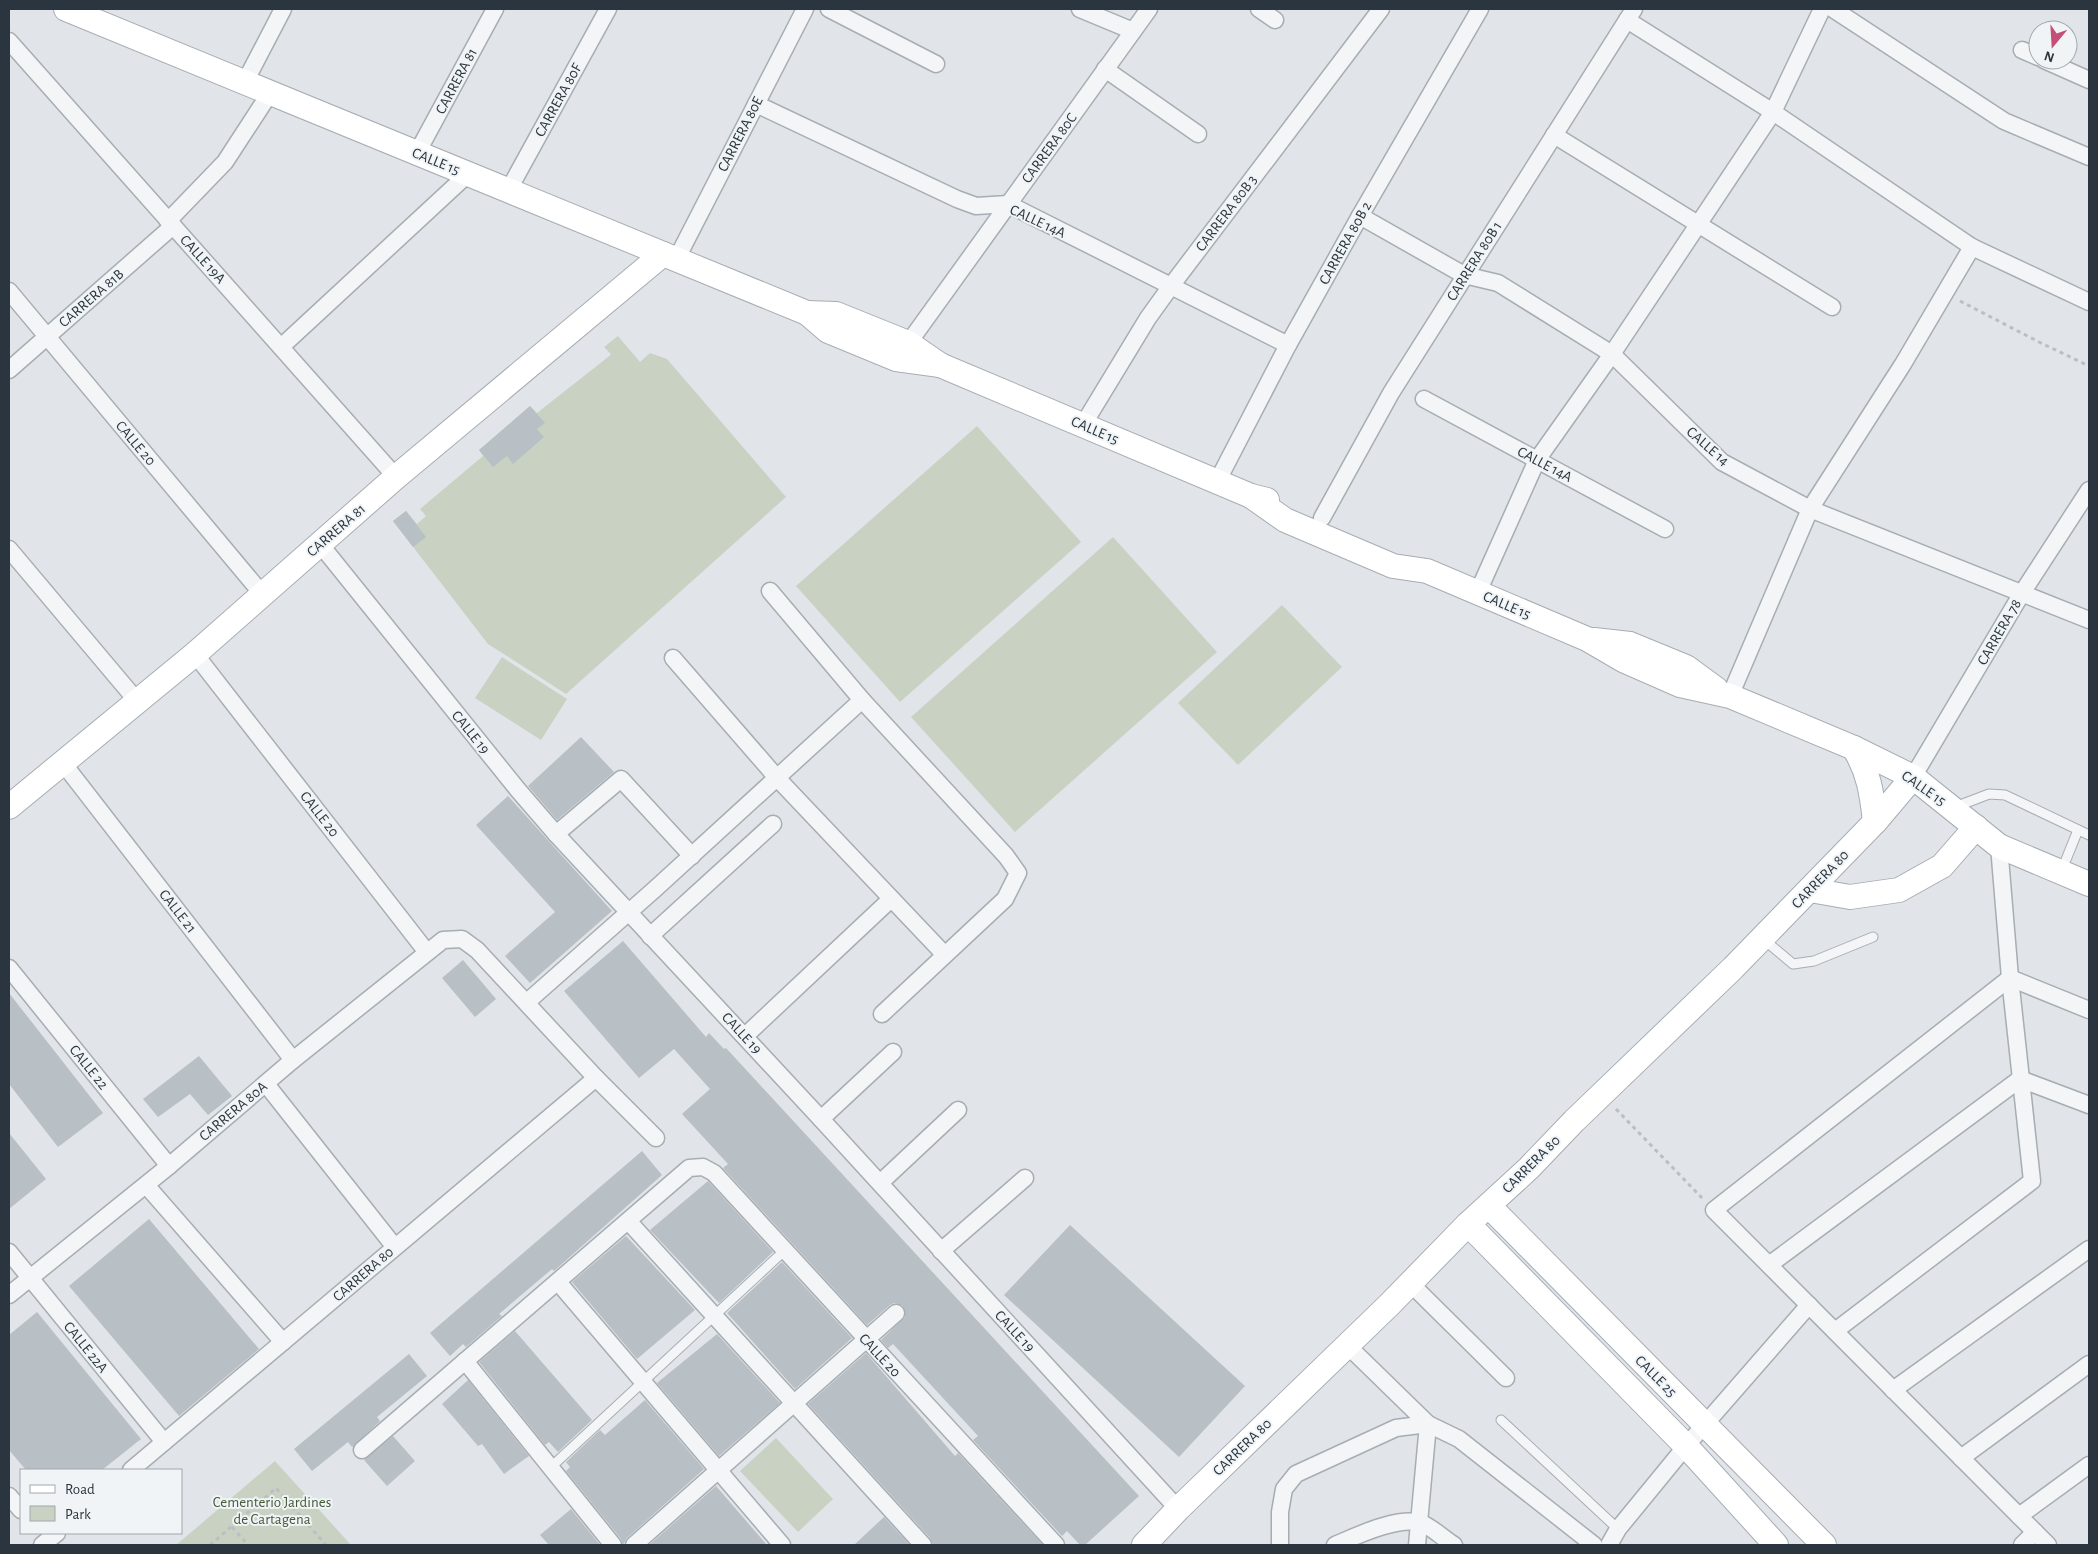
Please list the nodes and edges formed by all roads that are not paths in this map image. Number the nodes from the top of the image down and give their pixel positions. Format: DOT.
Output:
graph roads {
  1 [pos="66,9"];
  2 [pos="283,9"];
  3 [pos="495,9"];
  4 [pos="608,9"];
  5 [pos="804,9"];
  6 [pos="829,9"];
  7 [pos="1080,9"];
  8 [pos="1149,9"];
  9 [pos="1259,9"];
  10 [pos="1381,9"];
  11 [pos="1480,9"];
  12 [pos="1822,9"];
  13 [pos="1833,9"];
  14 [pos="92,14"];
  15 [pos="1631,14"];
  16 [pos="1275,20"];
  17 [pos="1133,31"];
  18 [pos="9,41"];
  19 [pos="2022,50"];
  20 [pos="2028,53"];
  21 [pos="936,64"];
  22 [pos="1105,69"];
  23 [pos="2066,70"];
  24 [pos="2089,80"];
  25 [pos="245,82"];
  26 [pos="270,93"];
  27 [pos="756,104"];
  28 [pos="1773,112"];
  29 [pos="1198,134"];
  30 [pos="1554,135"];
  31 [pos="417,153"];
  32 [pos="2089,157"];
  33 [pos="468,174"];
  34 [pos="508,190"];
  35 [pos="1008,204"];
  36 [pos="1360,216"];
  37 [pos="171,224"];
  38 [pos="1699,224"];
  39 [pos="1972,247"];
  40 [pos="670,257"];
  41 [pos="1464,275"];
  42 [pos="1171,286"];
  43 [pos="9,291"];
  44 [pos="2089,302"];
  45 [pos="1832,307"];
  46 [pos="48,336"];
  47 [pos="1288,345"];
  48 [pos="281,347"];
  49 [pos="902,351"];
  50 [pos="1612,354"];
  51 [pos="9,370"];
  52 [pos="1424,399"];
  53 [pos="1083,425"];
  54 [pos="1537,460"];
  55 [pos="396,477"];
  56 [pos="1217,482"];
  57 [pos="2089,490"];
  58 [pos="1251,496"];
  59 [pos="1810,509"];
  60 [pos="1322,518"];
  61 [pos="1665,529"];
  62 [pos="320,544"];
  63 [pos="9,549"];
  64 [pos="1427,571"];
  65 [pos="770,591"];
  66 [pos="1478,592"];
  67 [pos="2022,593"];
  68 [pos="263,595"];
  69 [pos="2089,620"];
  70 [pos="195,654"];
  71 [pos="673,658"];
  72 [pos="1727,695"];
  73 [pos="862,700"];
  74 [pos="137,701"];
  75 [pos="1854,748"];
  76 [pos="63,763"];
  77 [pos="1913,777"];
  78 [pos="778,778"];
  79 [pos="9,807"];
  80 [pos="1952,808"];
  81 [pos="1875,822"];
  82 [pos="773,824"];
  83 [pos="1976,827"];
  84 [pos="2078,830"];
  85 [pos="556,834"];
  86 [pos="2089,835"];
  87 [pos="1999,846"];
  88 [pos="692,856"];
  89 [pos="2061,872"];
  90 [pos="2089,884"];
  91 [pos="1810,890"];
  92 [pos="891,899"];
  93 [pos="627,913"];
  94 [pos="650,936"];
  95 [pos="1873,937"];
  96 [pos="1762,938"];
  97 [pos="426,951"];
  98 [pos="944,954"];
  99 [pos="9,968"];
  100 [pos="2010,978"];
  101 [pos="527,1002"];
  102 [pos="2089,1010"];
  103 [pos="882,1014"];
  104 [pos="745,1036"];
  105 [pos="893,1052"];
  106 [pos="293,1060"];
  107 [pos="596,1078"];
  108 [pos="2020,1079"];
  109 [pos="266,1084"];
  110 [pos="2089,1105"];
  111 [pos="958,1110"];
  112 [pos="821,1119"];
  113 [pos="656,1138"];
  114 [pos="169,1166"];
  115 [pos="1025,1178"];
  116 [pos="880,1183"];
  117 [pos="146,1185"];
  118 [pos="1488,1206"];
  119 [pos="629,1222"];
  120 [pos="1468,1224"];
  121 [pos="394,1246"];
  122 [pos="2089,1249"];
  123 [pos="784,1251"];
  124 [pos="941,1251"];
  125 [pos="9,1252"];
  126 [pos="1769,1265"];
  127 [pos="29,1277"];
  128 [pos="558,1282"];
  129 [pos="1410,1283"];
  130 [pos="9,1295"];
  131 [pos="1809,1305"];
  132 [pos="896,1313"];
  133 [pos="714,1317"];
  134 [pos="1835,1331"];
  135 [pos="866,1340"];
  136 [pos="283,1342"];
  137 [pos="1348,1346"];
  138 [pos="465,1361"];
  139 [pos="2089,1364"];
  140 [pos="1506,1378"];
  141 [pos="643,1382"];
  142 [pos="1894,1390"];
  143 [pos="794,1404"];
  144 [pos="1501,1420"];
  145 [pos="1428,1424"];
  146 [pos="1704,1426"];
  147 [pos="164,1442"];
  148 [pos="1686,1446"];
  149 [pos="362,1450"];
  150 [pos="1961,1458"];
  151 [pos="2089,1465"];
  152 [pos="550,1468"];
  153 [pos="131,1469"];
  154 [pos="718,1470"];
  155 [pos="9,1496"];
  156 [pos="20,1509"];
  157 [pos="1178,1509"];
  158 [pos="2019,1516"];
  159 [pos="1421,1523"];
  160 [pos="1618,1529"];
  161 [pos="2035,1532"];
  162 [pos="613,1545"];
  163 [pos="634,1545"];
  164 [pos="782,1545"];
  165 [pos="923,1545"];
  166 [pos="1056,1545"];
  167 [pos="1144,1545"];
  168 [pos="1280,1545"];
  169 [pos="1335,1545"];
  170 [pos="1417,1545"];
  171 [pos="1454,1545"];
  172 [pos="1594,1545"];
  173 [pos="1609,1545"];
  174 [pos="1776,1545"];
  175 [pos="1824,1545"];
  176 [pos="2022,1545"];
  177 [pos="2048,1545"];
  1 -- 14 [label="street, CALLE 15"];
  2 -- 25 [label="street"];
  3 -- 31 [label="street, CARRERA 81"];
  4 -- 34 [label="street, CARRERA 80F"];
  5 -- 27 [label="street, CARRERA 80E"];
  6 -- 21 [label="street"];
  7 -- 17 [label="street"];
  8 -- 17 [label="street, CARRERA 80C"];
  9 -- 16 [label="street"];
  10 -- 42 [label="street, CARRERA 80B 3"];
  11 -- 36 [label="street, CARRERA 80B 2"];
  12 -- 28 [label="street"];
  13 -- 32 [label="street"];
  14 -- 25 [label="street, CALLE 15"];
  15 -- 28 [label="street"];
  15 -- 30 [label="street, CARRERA 80B 1"];
  17 -- 22 [label="street, CARRERA 80C"];
  18 -- 37 [label="street, CALLE 19A"];
  19 -- 20 [label="street"];
  22 -- 29 [label="street"];
  22 -- 35 [label="street, CARRERA 80C"];
  23 -- 24 [label="street"];
  25 -- 26 [label="street, CALLE 15"];
  26 -- 31 [label="street, CALLE 15"];
  26 -- 37 [label="street, CARRERA 81B"];
  27 -- 35 [label="street, CALLE 14A"];
  27 -- 40 [label="street, CARRERA 80E"];
  28 -- 38 [label="street"];
  28 -- 39 [label="street"];
  30 -- 38 [label="street"];
  30 -- 41 [label="street, CARRERA 80B 1"];
  31 -- 33 [label="street, CALLE 15"];
  33 -- 34 [label="street, CALLE 15"];
  33 -- 48 [label="street"];
  34 -- 40 [label="street, CALLE 15"];
  35 -- 42 [label="street, CALLE 14A"];
  35 -- 49 [label="street, CARRERA 80C"];
  36 -- 41 [label="street, CALLE 14"];
  36 -- 47 [label="street, CARRERA 80B 2"];
  37 -- 46 [label="street, CARRERA 81B"];
  37 -- 48 [label="street, CALLE 19A"];
  38 -- 45 [label="street"];
  38 -- 50 [label="street"];
  39 -- 44 [label="street"];
  39 -- 59 [label="street"];
  40 -- 49 [label="street, CALLE 15"];
  40 -- 55 [label="street, CARRERA 81"];
  41 -- 50 [label="street, CALLE 14"];
  41 -- 60 [label="street, CARRERA 80B 1"];
  42 -- 47 [label="street, CALLE 14A"];
  42 -- 53 [label="street, CARRERA 80B 3"];
  43 -- 46 [label="street, CALLE 20"];
  46 -- 51 [label="street, CARRERA 81B"];
  46 -- 68 [label="street, CALLE 20"];
  47 -- 56 [label="street, CARRERA 80B 2"];
  48 -- 55 [label="street, CALLE 19A"];
  49 -- 53 [label="street, CALLE 15"];
  50 -- 54 [label="street"];
  50 -- 59 [label="street, CALLE 14"];
  52 -- 54 [label="street, CALLE 14A"];
  53 -- 56 [label="street, CALLE 15"];
  54 -- 61 [label="street, CALLE 14A"];
  54 -- 66 [label="street"];
  55 -- 62 [label="street, CARRERA 81"];
  56 -- 58 [label="street, CALLE 15"];
  57 -- 67 [label="street, CARRERA 78"];
  58 -- 60 [label="street, CALLE 15"];
  58 -- 64 [label="street, CALLE 15"];
  59 -- 67 [label="street, CALLE 14"];
  59 -- 72 [label="street"];
  60 -- 64 [label="street, CALLE 15"];
  62 -- 68 [label="street, CARRERA 81"];
  62 -- 85 [label="street, CALLE 19"];
  63 -- 74 [label="street"];
  64 -- 66 [label="street, CALLE 15"];
  65 -- 73 [label="street"];
  66 -- 72 [label="street, CALLE 15"];
  67 -- 69 [label="street, CALLE 14"];
  67 -- 77 [label="street, CARRERA 78"];
  68 -- 70 [label="street, CARRERA 81"];
  70 -- 74 [label="street, CARRERA 81"];
  70 -- 97 [label="street, CALLE 20"];
  71 -- 78 [label="street"];
  72 -- 75 [label="street, CALLE 15"];
  73 -- 78 [label="street"];
  73 -- 98 [label="street"];
  74 -- 76 [label="street, CARRERA 81"];
  75 -- 77 [label="street, CALLE 15"];
  75 -- 81 [label="street"];
  76 -- 79 [label="street, CARRERA 81"];
  76 -- 106 [label="street, CALLE 21"];
  77 -- 80 [label="street, CALLE 15"];
  77 -- 81 [label="street, CARRERA 80"];
  78 -- 88 [label="street"];
  78 -- 92 [label="street"];
  80 -- 83 [label="street, CALLE 15"];
  80 -- 84 [label="lane"];
  81 -- 91 [label="street, CARRERA 80"];
  82 -- 94 [label="street"];
  83 -- 87 [label="street, CALLE 15"];
  83 -- 91 [label="street"];
  84 -- 86 [label="lane"];
  84 -- 89 [label="lane"];
  85 -- 88 [label="street"];
  85 -- 93 [label="street, CALLE 19"];
  87 -- 89 [label="street, CALLE 15"];
  87 -- 100 [label="street"];
  88 -- 93 [label="street"];
  89 -- 90 [label="street, CALLE 15"];
  91 -- 96 [label="street, CARRERA 80"];
  92 -- 98 [label="street"];
  92 -- 104 [label="street"];
  93 -- 94 [label="street, CALLE 19"];
  93 -- 101 [label="street"];
  94 -- 104 [label="street, CALLE 19"];
  95 -- 96 [label="lane"];
  96 -- 118 [label="street, CARRERA 80"];
  97 -- 101 [label="street, CARRERA 80A"];
  97 -- 106 [label="street, CARRERA 80A"];
  98 -- 103 [label="street"];
  99 -- 114 [label="street, CALLE 22"];
  100 -- 102 [label="street"];
  100 -- 108 [label="street"];
  100 -- 126 [label="street"];
  101 -- 107 [label="street"];
  104 -- 112 [label="street, CALLE 19"];
  105 -- 112 [label="street"];
  106 -- 109 [label="street, CARRERA 80A"];
  107 -- 113 [label="street"];
  107 -- 121 [label="street, CARRERA 80"];
  108 -- 110 [label="street"];
  108 -- 126 [label="street"];
  108 -- 134 [label="street"];
  109 -- 114 [label="street, CARRERA 80A"];
  109 -- 121 [label="street"];
  111 -- 116 [label="street"];
  112 -- 116 [label="street, CALLE 19"];
  114 -- 117 [label="street, CARRERA 80A"];
  115 -- 124 [label="street"];
  116 -- 124 [label="street, CALLE 19"];
  117 -- 127 [label="street, CARRERA 80A"];
  117 -- 136 [label="street"];
  118 -- 120 [label="street, CARRERA 80"];
  118 -- 146 [label="street, CALLE 25"];
  119 -- 123 [label="street, CALLE 20"];
  119 -- 128 [label="street"];
  119 -- 133 [label="street"];
  120 -- 129 [label="street, CARRERA 80"];
  120 -- 148 [label="street, CALLE 25"];
  121 -- 136 [label="street, CARRERA 80"];
  122 -- 142 [label="street"];
  123 -- 133 [label="lane"];
  123 -- 135 [label="street, CALLE 20"];
  124 -- 157 [label="street, CALLE 19"];
  125 -- 127 [label="street, CALLE 22A"];
  126 -- 131 [label="street"];
  127 -- 130 [label="street, CARRERA 80A"];
  127 -- 147 [label="street, CALLE 22A"];
  128 -- 138 [label="street"];
  128 -- 141 [label="street"];
  129 -- 137 [label="street, CARRERA 80"];
  129 -- 140 [label="street"];
  131 -- 134 [label="street"];
  131 -- 146 [label="street"];
  132 -- 135 [label="street"];
  133 -- 141 [label="lane"];
  133 -- 143 [label="street"];
  134 -- 142 [label="street"];
  135 -- 143 [label="street"];
  135 -- 166 [label="street, CALLE 20"];
  136 -- 147 [label="street, CARRERA 80"];
  137 -- 145 [label="street"];
  137 -- 157 [label="street, CARRERA 80"];
  138 -- 149 [label="street"];
  138 -- 152 [label="street"];
  139 -- 150 [label="street"];
  141 -- 152 [label="lane"];
  141 -- 154 [label="street"];
  142 -- 150 [label="street"];
  143 -- 154 [label="street"];
  143 -- 165 [label="street"];
  144 -- 160 [label="lane"];
  145 -- 159 [label="street"];
  145 -- 168 [label="street"];
  145 -- 172 [label="street"];
  146 -- 148 [label="street"];
  146 -- 175 [label="street, CALLE 25"];
  147 -- 153 [label="street, CARRERA 80"];
  148 -- 160 [label="street"];
  148 -- 174 [label="street, CALLE 25"];
  150 -- 158 [label="street"];
  151 -- 158 [label="street"];
  152 -- 162 [label="street"];
  154 -- 163 [label="street"];
  154 -- 164 [label="street"];
  155 -- 156 [label="street"];
  157 -- 167 [label="street, CARRERA 80"];
  158 -- 161 [label="street"];
  159 -- 169 [label="street"];
  159 -- 170 [label="street"];
  159 -- 171 [label="street"];
  160 -- 173 [label="street"];
  161 -- 176 [label="street"];
  161 -- 177 [label="street"];
}
